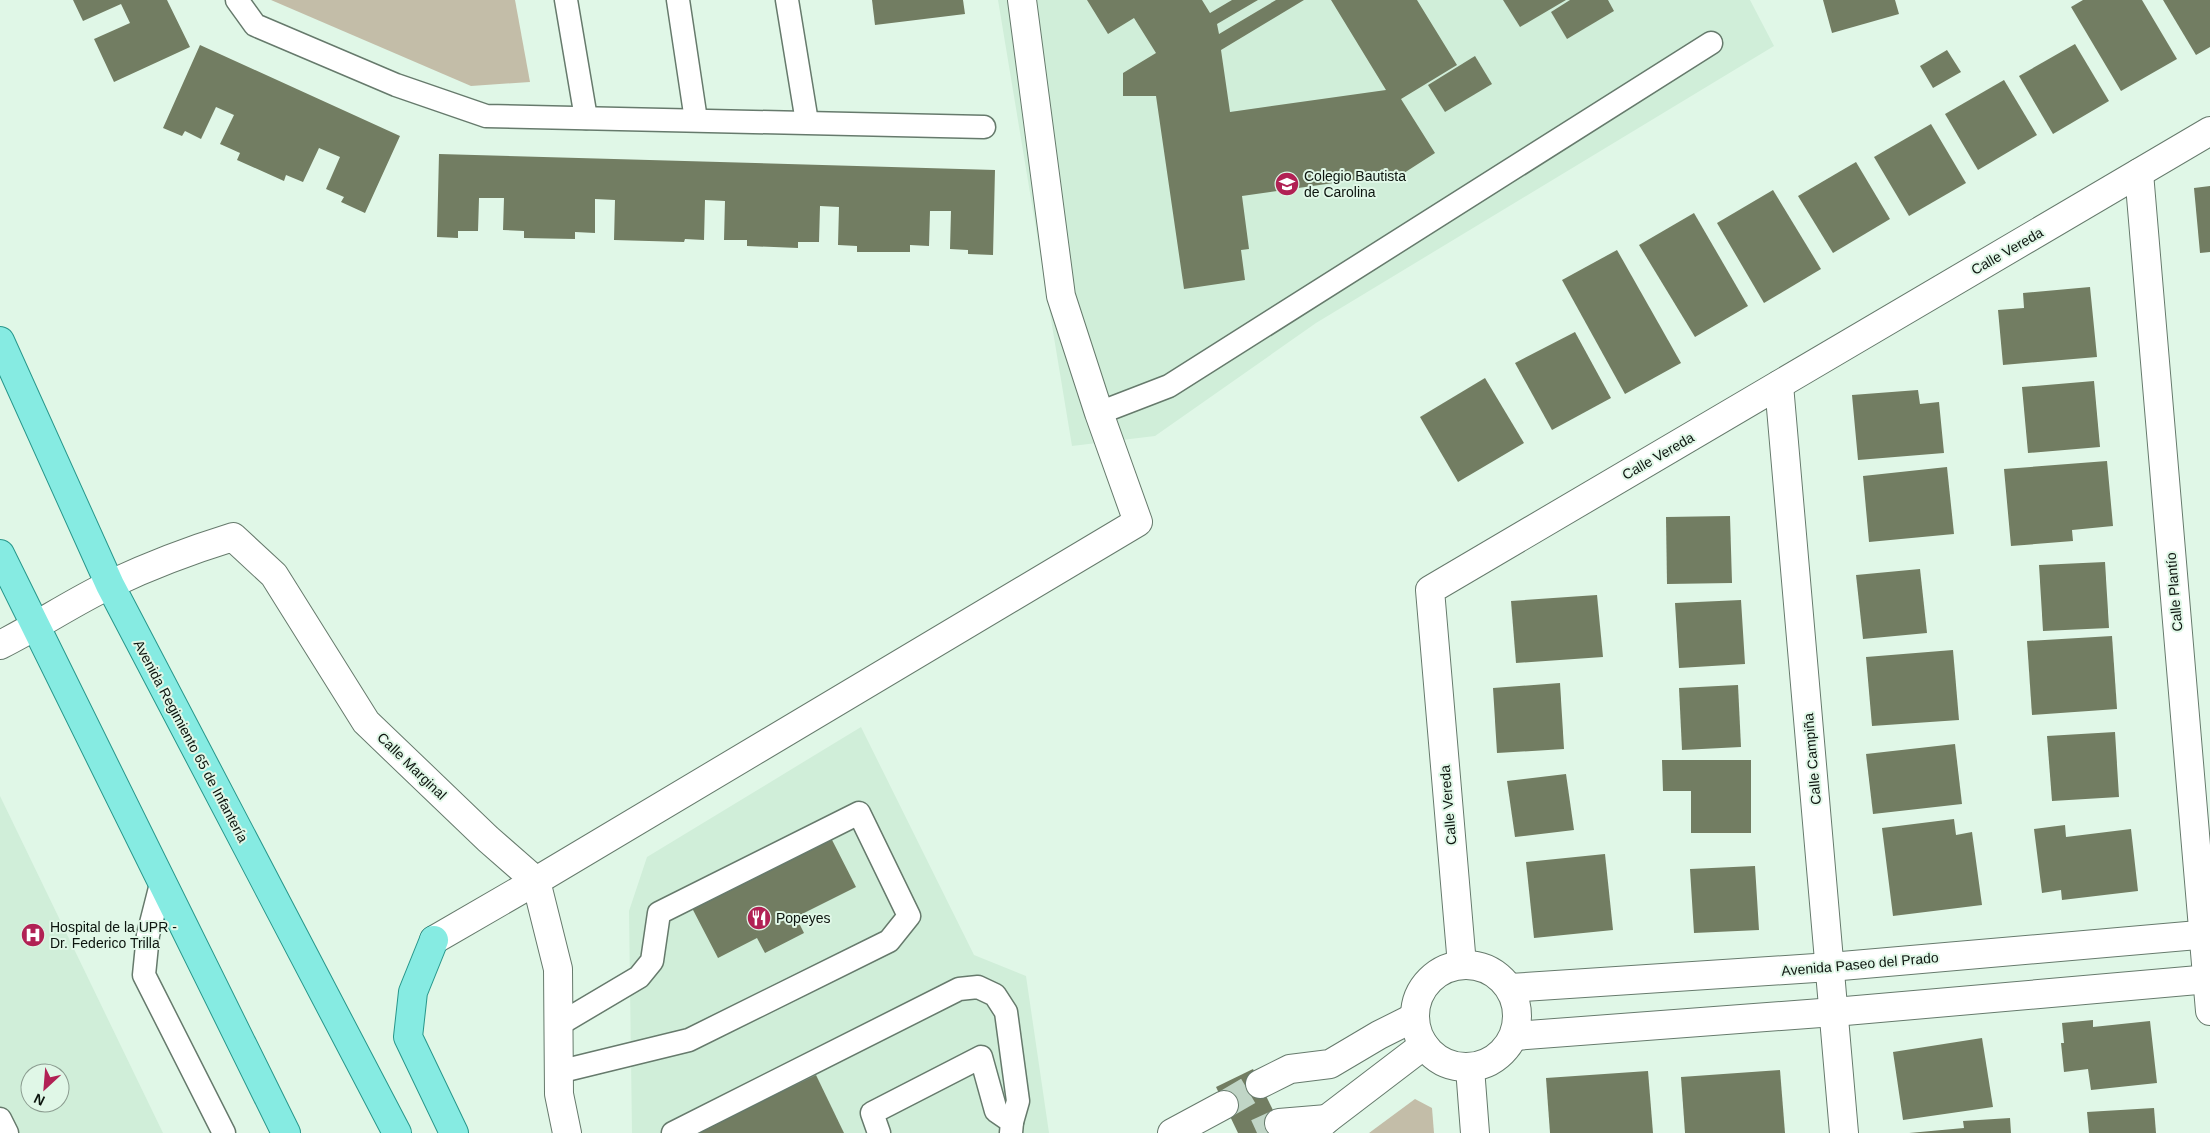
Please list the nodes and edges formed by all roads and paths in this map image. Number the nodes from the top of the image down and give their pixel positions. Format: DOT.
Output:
graph roads {
  1 [pos="237,0"];
  2 [pos="566,0"];
  3 [pos="678,0"];
  4 [pos="787,0"];
  5 [pos="1022,0"];
  6 [pos="1711,43"];
  7 [pos="586,118"];
  8 [pos="696,120"];
  9 [pos="807,122"];
  10 [pos="984,127"];
  11 [pos="2210,131"];
  12 [pos="2139,173"];
  13 [pos="0,341"];
  14 [pos="1779,385"];
  15 [pos="1099,413"];
  16 [pos="0,554"];
  17 [pos="110,585"];
  18 [pos="37,627"];
  19 [pos="0,645"];
  20 [pos="162,880"];
  21 [pos="536,881"];
  22 [pos="2207,934"];
  23 [pos="434,940"];
  24 [pos="1462,965"];
  25 [pos="1830,967"];
  26 [pos="2209,979"];
  27 [pos="1510,988"];
  28 [pos="2210,1010"];
  29 [pos="1834,1012"];
  30 [pos="1415,1017"];
  31 [pos="558,1025"];
  32 [pos="1515,1036"];
  33 [pos="1424,1045"];
  34 [pos="1470,1068"];
  35 [pos="558,1072"];
  36 [pos="1260,1084"];
  37 [pos="1224,1106"];
  38 [pos="0,1119"];
  39 [pos="876,1123"];
  40 [pos="1279,1123"];
  41 [pos="1319,1126"];
  42 [pos="1012,1128"];
  43 [pos="7,1133"];
  44 [pos="224,1133"];
  45 [pos="286,1133"];
  46 [pos="397,1133"];
  47 [pos="454,1133"];
  48 [pos="567,1133"];
  49 [pos="673,1133"];
  50 [pos="1172,1133"];
  51 [pos="1475,1133"];
  52 [pos="1844,1133"];
  1 -- 7 [label="lane"];
  2 -- 7 [label="lane"];
  3 -- 8 [label="lane"];
  4 -- 9 [label="lane"];
  5 -- 15 [label="street"];
  6 -- 15 [label="lane"];
  7 -- 8 [label="lane"];
  8 -- 9 [label="lane"];
  9 -- 10 [label="lane"];
  11 -- 12 [label="street, Calle Vereda"];
  12 -- 14 [label="street, Calle Vereda"];
  12 -- 22 [label="street, Calle Plantío"];
  13 -- 17 [label="main road, Avenida Regimiento 65 de Infantería"];
  14 -- 24 [label="street, Calle Vereda"];
  14 -- 25 [label="street, Calle Campiña"];
  15 -- 21 [label="street"];
  16 -- 18 [label="main road"];
  17 -- 18 [label="street"];
  17 -- 21 [label="street, Calle Marginal"];
  17 -- 46 [label="main road, Avenida Regimiento 65 de Infantería"];
  18 -- 19 [label="street"];
  18 -- 20 [label="main road"];
  20 -- 44 [label="lane"];
  20 -- 45 [label="main road"];
  21 -- 23 [label="street"];
  21 -- 31 [label="street"];
  22 -- 25 [label="street, Avenida Paseo del Prado"];
  22 -- 26 [label="street, Calle Plantío"];
  23 -- 47 [label="main road"];
  24 -- 27 [label="street"];
  24 -- 30 [label="street"];
  25 -- 27 [label="street, Avenida Paseo del Prado"];
  25 -- 29 [label="street, Calle Campiña"];
  26 -- 28 [label="street, Calle Plantío"];
  26 -- 29 [label="street"];
  27 -- 32 [label="street"];
  29 -- 32 [label="street"];
  29 -- 52 [label="street, Calle Campiña"];
  30 -- 33 [label="street"];
  30 -- 36 [label="street"];
  31 -- 35 [label="street"];
  31 -- 35 [label="lane"];
  32 -- 34 [label="street"];
  33 -- 34 [label="street"];
  33 -- 41 [label="street"];
  34 -- 51 [label="street"];
  35 -- 48 [label="street"];
  37 -- 50 [label="street"];
  38 -- 43 [label="lane"];
  39 -- 42 [label="lane"];
  40 -- 41 [label="street"];
  42 -- 49 [label="lane"];
}
